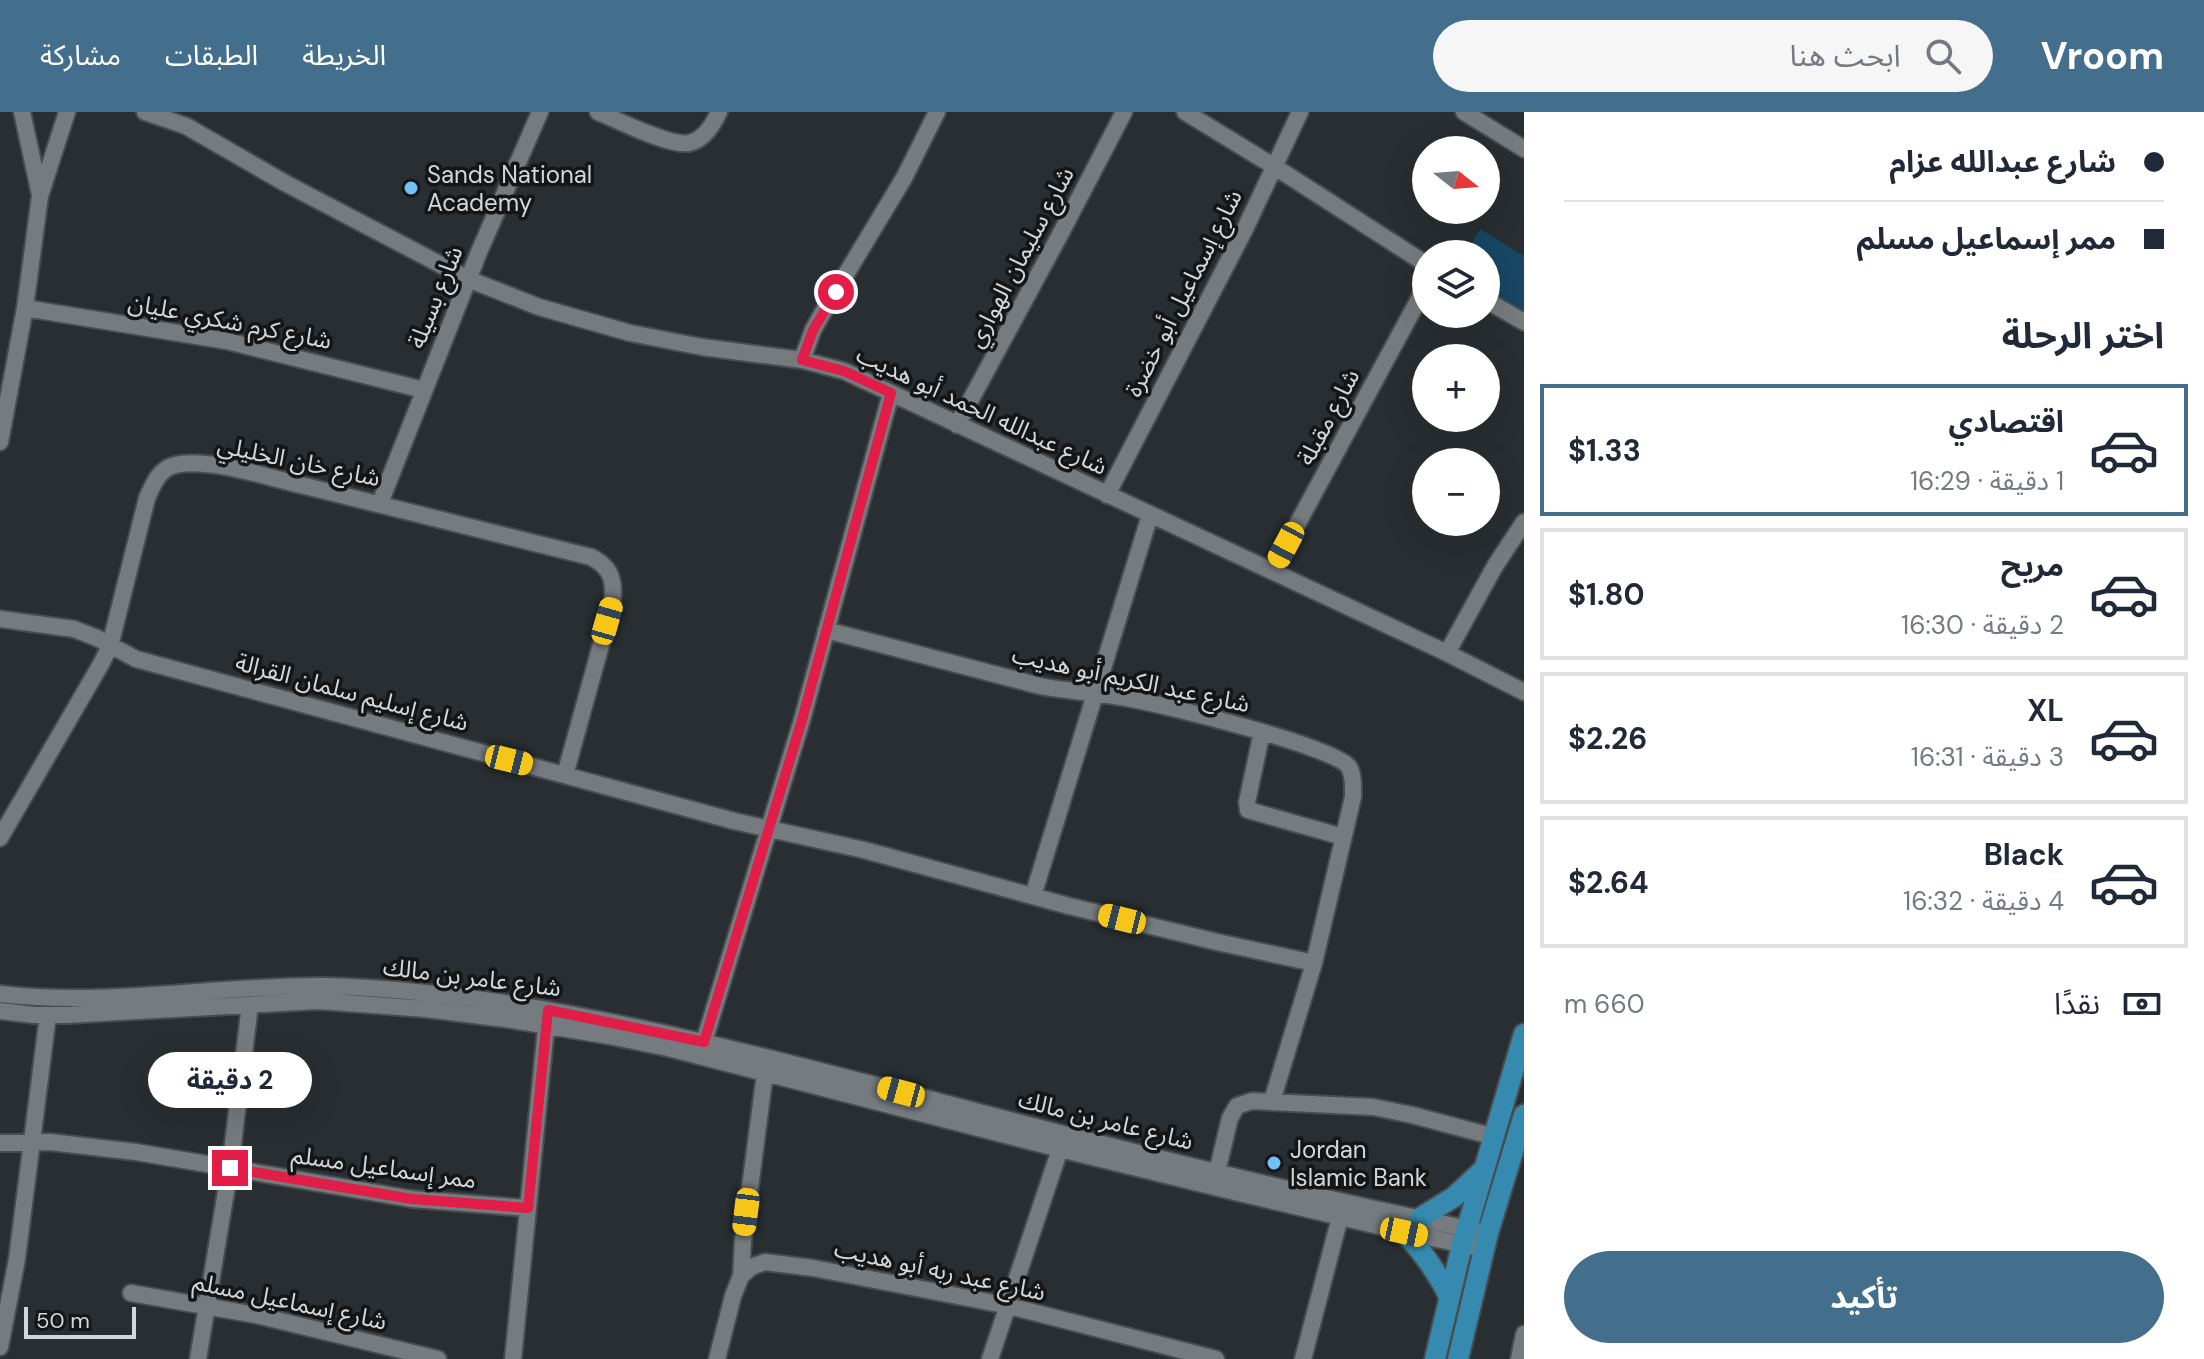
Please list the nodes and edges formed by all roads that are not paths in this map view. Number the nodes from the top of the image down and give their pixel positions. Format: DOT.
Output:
graph roads {
  1 [pos="22,112"];
  2 [pos="67,112"];
  3 [pos="145,112"];
  4 [pos="172,112"];
  5 [pos="540,112"];
  6 [pos="598,112"];
  7 [pos="719,112"];
  8 [pos="937,112"];
  9 [pos="1124,112"];
  10 [pos="1185,112"];
  11 [pos="1300,112"];
  12 [pos="1464,112"];
  13 [pos="186,126"];
  14 [pos="1524,149"];
  15 [pos="1275,167"];
  16 [pos="40,196"];
  17 [pos="1412,255"];
  18 [pos="468,279"];
  19 [pos="25,308"];
  20 [pos="1500,308"];
  21 [pos="1412,312"];
  22 [pos="1524,322"];
  23 [pos="802,360"];
  24 [pos="424,390"];
  25 [pos="891,393"];
  26 [pos="957,425"];
  27 [pos="0,442"];
  28 [pos="1107,495"];
  29 [pos="380,503"];
  30 [pos="1150,515"];
  31 [pos="1524,522"];
  32 [pos="1272,571"];
  33 [pos="0,619"];
  34 [pos="826,630"];
  35 [pos="110,646"];
  36 [pos="1447,653"];
  37 [pos="1524,692"];
  38 [pos="1095,693"];
  39 [pos="1262,732"];
  40 [pos="565,775"];
  41 [pos="769,829"];
  42 [pos="1343,837"];
  43 [pos="0,838"];
  44 [pos="1033,896"];
  45 [pos="1314,963"];
  46 [pos="0,994"];
  47 [pos="250,1005"];
  48 [pos="0,1011"];
  49 [pos="48,1015"];
  50 [pos="547,1018"];
  51 [pos="1524,1034"];
  52 [pos="704,1042"];
  53 [pos="765,1073"];
  54 [pos="1272,1101"];
  55 [pos="1524,1115"];
  56 [pos="1495,1137"];
  57 [pos="31,1141"];
  58 [pos="0,1143"];
  59 [pos="1060,1149"];
  60 [pos="230,1168"];
  61 [pos="1484,1169"];
  62 [pos="1217,1172"];
  63 [pos="528,1208"];
  64 [pos="1340,1217"];
  65 [pos="1420,1218"];
  66 [pos="1404,1232"];
  67 [pos="1464,1237"];
  68 [pos="1486,1241"];
  69 [pos="741,1276"];
  70 [pos="131,1293"];
  71 [pos="1449,1296"];
  72 [pos="208,1306"];
  73 [pos="1009,1306"];
  74 [pos="1524,1334"];
  75 [pos="0,1347"];
  76 [pos="198,1359"];
  77 [pos="438,1359"];
  78 [pos="513,1359"];
  79 [pos="717,1359"];
  80 [pos="990,1359"];
  81 [pos="1216,1359"];
  82 [pos="1303,1359"];
  83 [pos="1435,1359"];
  84 [pos="1458,1359"];
  85 [pos="1519,1359"];
  1 -- 16 [label="street"];
  2 -- 16 [label="street"];
  3 -- 13 [label="street, شارع عبدالله الحمد أبو هديب"];
  4 -- 13 [label="street, شارع عبدالله الحمد أبو هديب"];
  5 -- 18 [label="street, شارع بسيلة"];
  6 -- 7 [label="street"];
  8 -- 23 [label="street"];
  9 -- 26 [label="street, شارع سليمان الهواري"];
  10 -- 15 [label="street"];
  11 -- 15 [label="street, شارع إسماعيل أبو خضرة"];
  12 -- 14 [label="street"];
  13 -- 18 [label="street, شارع عبدالله الحمد أبو هديب"];
  15 -- 17 [label="street"];
  15 -- 28 [label="street, شارع إسماعيل أبو خضرة"];
  16 -- 19 [label="street"];
  18 -- 23 [label="street, شارع عبدالله الحمد أبو هديب"];
  18 -- 24 [label="street, شارع بسيلة"];
  19 -- 24 [label="street, شارع كرم شكري عليان"];
  19 -- 27 [label="street"];
  20 -- 22 [label="street"];
  21 -- 32 [label="street, شارع مقبلة"];
  23 -- 25 [label="street, شارع عبدالله الحمد أبو هديب"];
  24 -- 29 [label="street, شارع بسيلة"];
  25 -- 26 [label="street, شارع عبدالله الحمد أبو هديب"];
  25 -- 34 [label="street"];
  26 -- 28 [label="street, شارع عبدالله الحمد أبو هديب"];
  28 -- 30 [label="street, شارع عبدالله الحمد أبو هديب"];
  29 -- 35 [label="street, شارع خان الخليلي"];
  29 -- 40 [label="street, شارع خان الخليلي"];
  30 -- 32 [label="street, شارع عبدالله الحمد أبو هديب"];
  30 -- 38 [label="street"];
  31 -- 36 [label="street"];
  32 -- 36 [label="street, شارع عبدالله الحمد أبو هديب"];
  33 -- 35 [label="street, شارع إسليم سلمان القرالة"];
  34 -- 38 [label="street, شارع عبد الكريم أبو هديب"];
  34 -- 41 [label="street"];
  35 -- 40 [label="street, شارع إسليم سلمان القرالة"];
  35 -- 43 [label="street, شارع خان الخليلي"];
  36 -- 37 [label="street, شارع عبدالله الحمد أبو هديب"];
  38 -- 39 [label="street, شارع عبد الكريم أبو هديب"];
  38 -- 44 [label="street"];
  39 -- 42 [label="street, شارع عبد الكريم أبو هديب"];
  39 -- 42 [label="street"];
  40 -- 41 [label="street, شارع إسليم سلمان القرالة"];
  41 -- 44 [label="street"];
  41 -- 52 [label="street"];
  42 -- 45 [label="street, شارع عبد الكريم أبو هديب"];
  44 -- 45 [label="street"];
  45 -- 54 [label="street, شارع عبد الكريم أبو هديب"];
  46 -- 50 [label="street, شارع عامر بن مالك"];
  47 -- 49 [label="street, شارع عامر بن مالك"];
  47 -- 50 [label="street, شارع عامر بن مالك"];
  47 -- 60 [label="street"];
  48 -- 49 [label="street, شارع عامر بن مالك"];
  49 -- 57 [label="street"];
  50 -- 52 [label="street, شارع عامر بن مالك"];
  50 -- 53 [label="street, شارع عامر بن مالك"];
  50 -- 63 [label="street"];
  51 -- 56 [label="main road"];
  52 -- 62 [label="street, شارع عامر بن مالك"];
  53 -- 59 [label="street, شارع عامر بن مالك"];
  53 -- 69 [label="street"];
  54 -- 56 [label="street"];
  54 -- 62 [label="street"];
  55 -- 68 [label="main road"];
  56 -- 61 [label="main road"];
  57 -- 58 [label="street, ممر إسماعيل مسلم"];
  57 -- 60 [label="street, ممر إسماعيل مسلم"];
  57 -- 75 [label="street"];
  59 -- 64 [label="street, شارع عامر بن مالك"];
  59 -- 73 [label="street"];
  60 -- 63 [label="street, ممر إسماعيل مسلم"];
  60 -- 72 [label="street"];
  61 -- 65 [label="main road"];
  61 -- 67 [label="main road"];
  62 -- 65 [label="street, شارع عامر بن مالك"];
  63 -- 78 [label="street"];
  64 -- 66 [label="street, شارع عامر بن مالك"];
  64 -- 82 [label="street"];
  65 -- 67 [label="street, شارع عامر بن مالك"];
  66 -- 67 [label="street, شارع عامر بن مالك"];
  66 -- 71 [label="main road"];
  67 -- 68 [label="street, شارع عامر بن مالك"];
  67 -- 71 [label="main road"];
  68 -- 84 [label="main road"];
  69 -- 73 [label="street, شارع عبد ربه أبو هديب"];
  69 -- 79 [label="street"];
  70 -- 72 [label="street, شارع إسماعيل مسلم"];
  71 -- 83 [label="main road"];
  72 -- 76 [label="street"];
  72 -- 77 [label="street, شارع إسماعيل مسلم"];
  73 -- 80 [label="street"];
  73 -- 81 [label="street, شارع عبد ربه أبو هديب"];
  74 -- 85 [label="street"];
}
